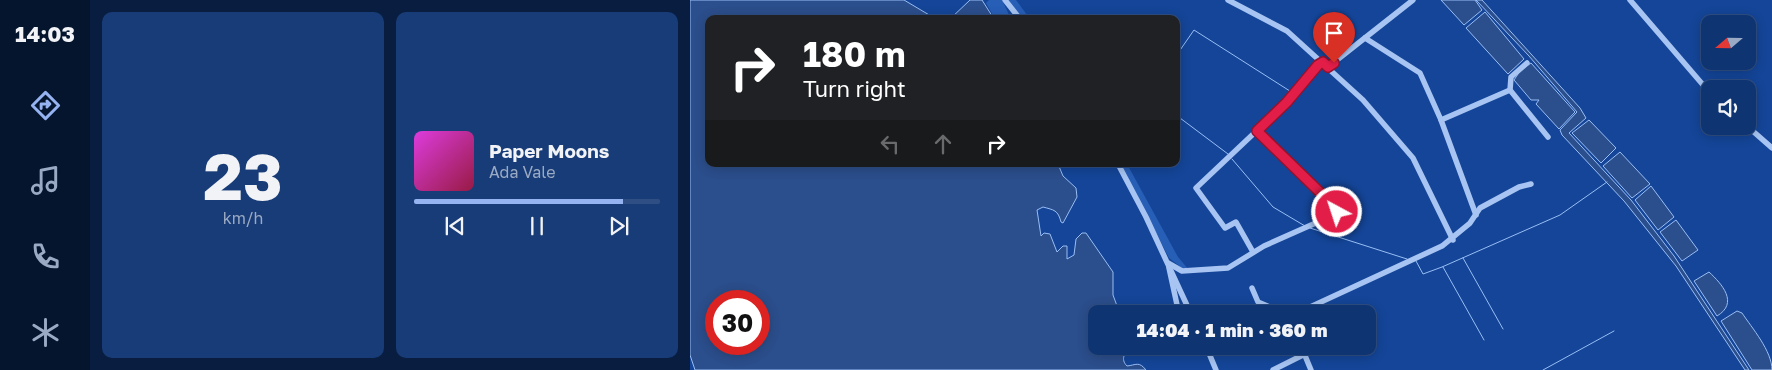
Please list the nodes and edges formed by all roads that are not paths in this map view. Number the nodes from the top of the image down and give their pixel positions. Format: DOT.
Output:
graph roads {
  1 [pos="1005,0"];
  2 [pos="1228,0"];
  3 [pos="1413,0"];
  4 [pos="1630,0"];
  5 [pos="1017,15"];
  6 [pos="1365,38"];
  7 [pos="1323,62"];
  8 [pos="1527,63"];
  9 [pos="1328,67"];
  10 [pos="1701,83"];
  11 [pos="1510,90"];
  12 [pos="1441,120"];
  13 [pos="1257,131"];
  14 [pos="1756,134"];
  15 [pos="1548,137"];
  16 [pos="1772,148"];
  17 [pos="1120,167"];
  18 [pos="1531,184"];
  19 [pos="1476,215"];
  20 [pos="1453,240"];
  21 [pos="1254,252"];
  22 [pos="1168,263"];
  23 [pos="1252,288"];
  24 [pos="1177,305"];
  25 [pos="1187,305"];
  26 [pos="1265,305"];
  27 [pos="1314,305"];
  28 [pos="1210,355"];
  29 [pos="1302,355"];
  30 [pos="1304,355"];
  31 [pos="1216,370"];
  32 [pos="1274,370"];
  33 [pos="1311,370"];
  1 -- 5 [label="street"];
  2 -- 7 [label="street"];
  3 -- 6 [label="street"];
  4 -- 10 [label="street"];
  6 -- 9 [label="street"];
  6 -- 12 [label="street"];
  7 -- 9 [label="street"];
  7 -- 13 [label="street"];
  8 -- 11 [label="street"];
  9 -- 20 [label="street"];
  11 -- 12 [label="street"];
  11 -- 15 [label="street"];
  12 -- 19 [label="street"];
  13 -- 21 [label="street"];
  13 -- 21 [label="street"];
  14 -- 16 [label="street"];
  17 -- 22 [label="street"];
  18 -- 19 [label="street"];
  19 -- 20 [label="street"];
  20 -- 27 [label="street"];
  21 -- 22 [label="street"];
  22 -- 24 [label="street"];
  22 -- 25 [label="street"];
  23 -- 26 [label="street"];
  28 -- 31 [label="street"];
  29 -- 32 [label="street"];
  30 -- 33 [label="street"];
}
